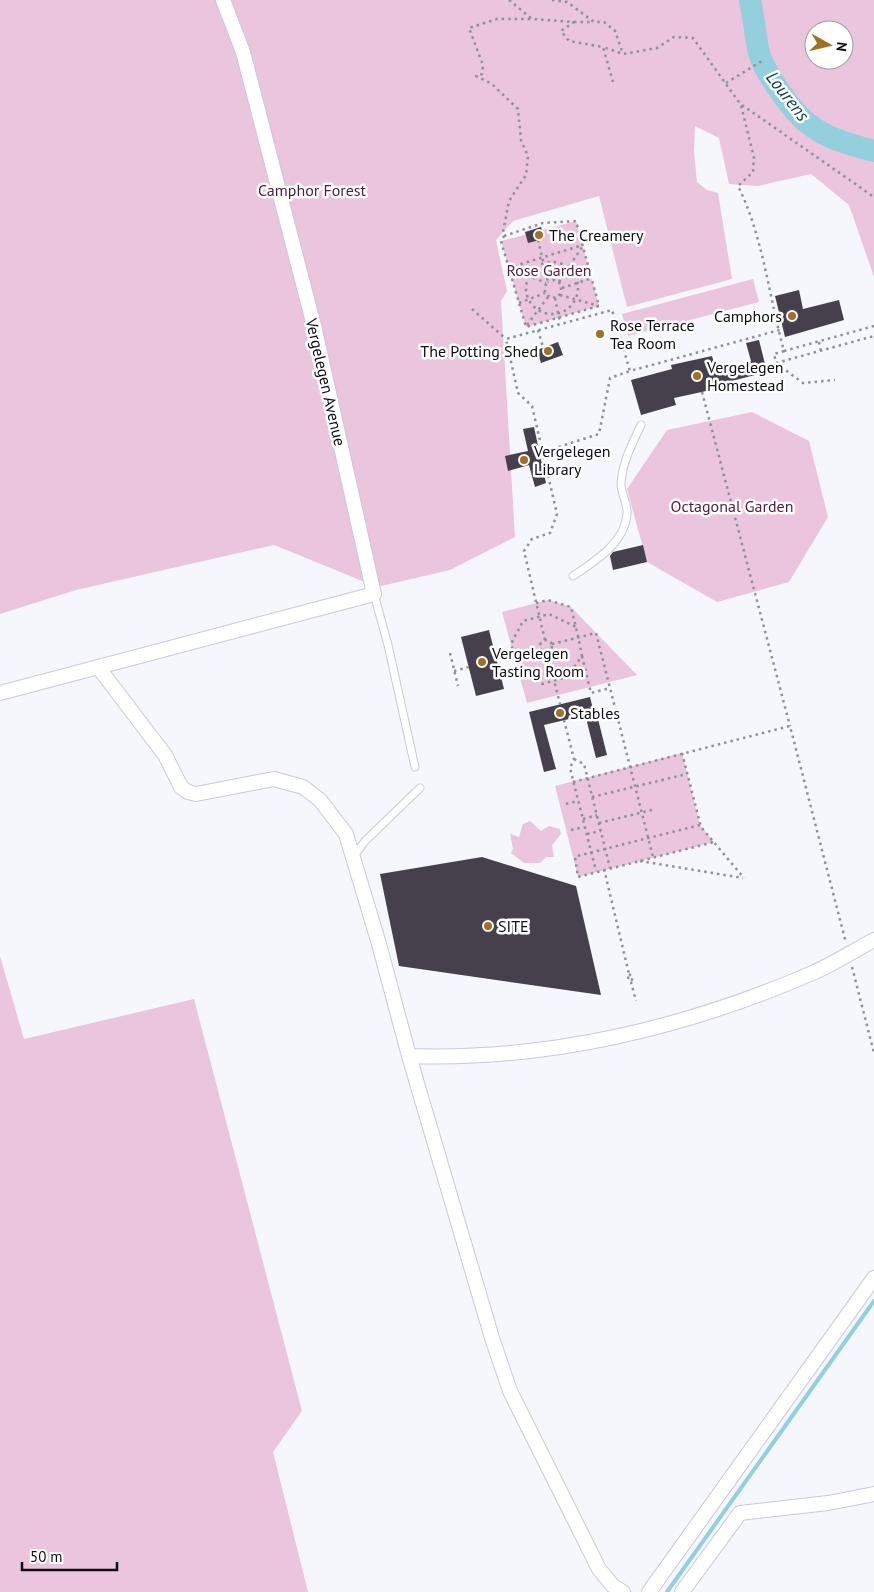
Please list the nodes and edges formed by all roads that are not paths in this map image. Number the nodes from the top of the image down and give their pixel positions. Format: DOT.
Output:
graph roads {
  1 [pos="223,0"];
  2 [pos="641,425"];
  3 [pos="573,576"];
  4 [pos="374,594"];
  5 [pos="98,667"];
  6 [pos="0,693"];
  7 [pos="415,767"];
  8 [pos="420,788"];
  9 [pos="354,856"];
  10 [pos="874,940"];
  11 [pos="409,1056"];
  12 [pos="874,1278"];
  13 [pos="874,1494"];
  14 [pos="623,1592"];
  15 [pos="649,1592"];
  16 [pos="682,1592"];
  1 -- 4 [label="street, Vergelegen Avenue"];
  2 -- 3 [label="lane"];
  4 -- 5 [label="street"];
  4 -- 7 [label="lane, Vergelegen Avenue"];
  5 -- 6 [label="street"];
  5 -- 9 [label="street"];
  8 -- 9 [label="lane"];
  9 -- 11 [label="street"];
  10 -- 11 [label="street"];
  11 -- 14 [label="street"];
  12 -- 15 [label="street"];
  13 -- 16 [label="street"];
}
